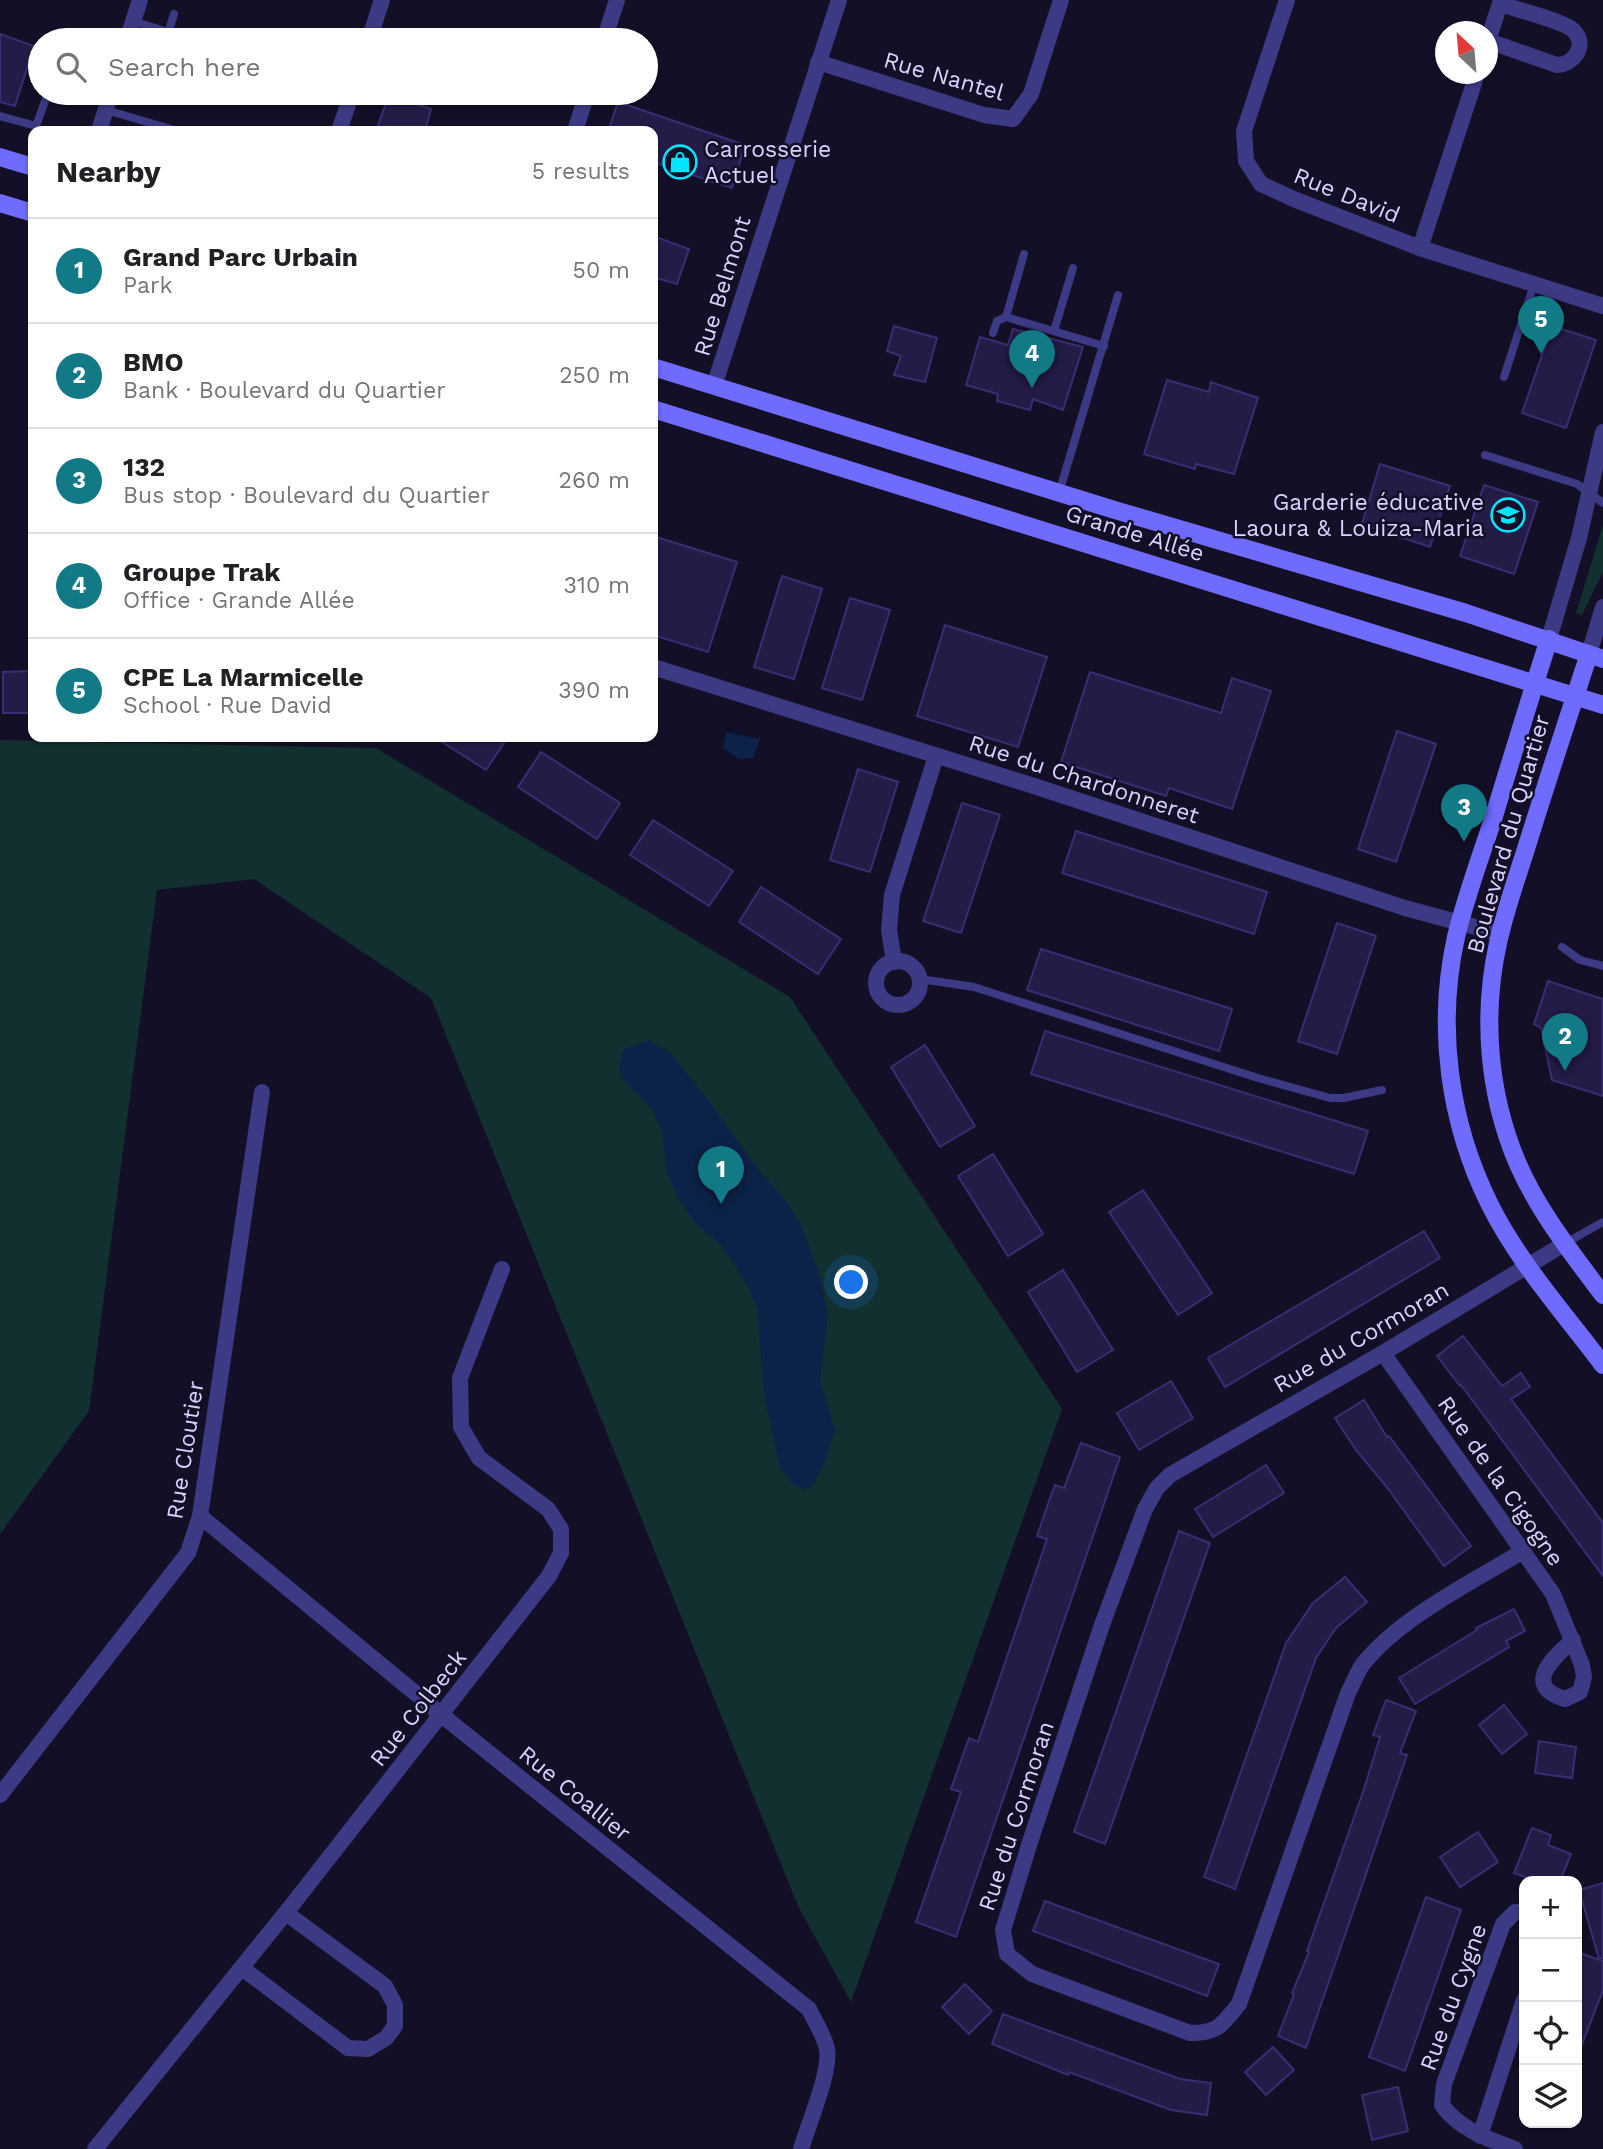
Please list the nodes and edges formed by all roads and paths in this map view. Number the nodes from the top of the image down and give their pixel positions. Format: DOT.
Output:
graph roads {
  1 [pos="140,0"];
  2 [pos="382,0"];
  3 [pos="617,0"];
  4 [pos="839,0"];
  5 [pos="1061,0"];
  6 [pos="1287,0"];
  7 [pos="1500,2"];
  8 [pos="174,14"];
  9 [pos="133,21"];
  10 [pos="1494,21"];
  11 [pos="132,28"];
  12 [pos="149,28"];
  13 [pos="170,28"];
  14 [pos="373,28"];
  15 [pos="608,28"];
  16 [pos="1498,45"];
  17 [pos="818,62"];
  18 [pos="1474,84"];
  19 [pos="44,105"];
  20 [pos="107,105"];
  21 [pos="348,105"];
  22 [pos="583,105"];
  23 [pos="106,110"];
  24 [pos="0,116"];
  25 [pos="36,126"];
  26 [pos="36,126"];
  27 [pos="101,126"];
  28 [pos="160,126"];
  29 [pos="342,126"];
  30 [pos="577,126"];
  31 [pos="0,157"];
  32 [pos="28,165"];
  33 [pos="0,203"];
  34 [pos="28,212"];
  35 [pos="1420,248"];
  36 [pos="1024,254"];
  37 [pos="1073,268"];
  38 [pos="1534,284"];
  39 [pos="1118,295"];
  40 [pos="1603,306"];
  41 [pos="1006,317"];
  42 [pos="1054,331"];
  43 [pos="993,334"];
  44 [pos="1104,346"];
  45 [pos="658,369"];
  46 [pos="1504,377"];
  47 [pos="714,386"];
  48 [pos="658,411"];
  49 [pos="1603,432"];
  50 [pos="1485,455"];
  51 [pos="1589,492"];
  52 [pos="1059,493"];
  53 [pos="1603,503"];
  54 [pos="1603,607"];
  55 [pos="1549,639"];
  56 [pos="1596,656"];
  57 [pos="658,669"];
  58 [pos="1535,683"];
  59 [pos="1575,696"];
  60 [pos="1603,705"];
  61 [pos="936,756"];
  62 [pos="1460,923"];
  63 [pos="1501,934"];
  64 [pos="1562,947"];
  65 [pos="894,962"];
  66 [pos="1603,966"];
  67 [pos="920,979"];
  68 [pos="1382,1090"];
  69 [pos="262,1092"];
  70 [pos="1603,1222"];
  71 [pos="1564,1244"];
  72 [pos="1528,1266"];
  73 [pos="502,1269"];
  74 [pos="1603,1295"];
  75 [pos="1383,1353"];
  76 [pos="1603,1365"];
  77 [pos="201,1516"];
  78 [pos="1523,1551"];
  79 [pos="1573,1640"];
  80 [pos="442,1715"];
  81 [pos="0,1795"];
  82 [pos="1519,1912"];
  83 [pos="286,1913"];
  84 [pos="242,1968"];
  85 [pos="1523,2002"];
  86 [pos="1480,2136"];
  87 [pos="95,2149"];
  88 [pos="801,2149"];
  89 [pos="1515,2149"];
  1 -- 9 [label="street"];
  2 -- 14 [label="street"];
  3 -- 15 [label="street"];
  4 -- 17 [label="street, Rue Belmont"];
  5 -- 17 [label="street, Rue Nantel"];
  6 -- 35 [label="street, Rue David"];
  7 -- 10 [label="street"];
  7 -- 16 [label="street"];
  8 -- 13 [label="lane"];
  9 -- 11 [label="street"];
  9 -- 12 [label="lane"];
  17 -- 47 [label="street, Rue Belmont"];
  18 -- 35 [label="street"];
  19 -- 25 [label="lane"];
  20 -- 23 [label="street"];
  21 -- 29 [label="street"];
  22 -- 30 [label="street"];
  23 -- 27 [label="street"];
  23 -- 28 [label="lane"];
  24 -- 26 [label="lane"];
  31 -- 32 [label="main road"];
  33 -- 34 [label="main road"];
  35 -- 38 [label="street, Rue David"];
  36 -- 41 [label="lane"];
  37 -- 42 [label="lane"];
  38 -- 40 [label="street, Rue David"];
  38 -- 46 [label="lane"];
  39 -- 44 [label="lane"];
  41 -- 42 [label="lane"];
  41 -- 43 [label="lane"];
  42 -- 44 [label="lane"];
  44 -- 52 [label="lane"];
  45 -- 47 [label="main road, Grande Allée"];
  47 -- 52 [label="main road, Grande Allée"];
  48 -- 58 [label="main road, Grande Allée"];
  49 -- 51 [label="street"];
  50 -- 51 [label="lane"];
  51 -- 53 [label="lane"];
  51 -- 55 [label="street"];
  52 -- 55 [label="main road, Grande Allée"];
  54 -- 56 [label="street"];
  55 -- 56 [label="main road, Grande Allée"];
  55 -- 58 [label="main road, Boulevard du Quartier"];
  56 -- 59 [label="main road, Boulevard du Quartier"];
  57 -- 61 [label="street, Rue du Chardonneret"];
  58 -- 59 [label="main road, Grande Allée"];
  58 -- 62 [label="main road, Boulevard du Quartier"];
  59 -- 60 [label="main road, Grande Allée"];
  59 -- 63 [label="main road, Boulevard du Quartier"];
  61 -- 62 [label="street, Rue du Chardonneret"];
  61 -- 65 [label="street"];
  62 -- 63 [label="street, Rue du Chardonneret"];
  62 -- 72 [label="main road, Boulevard du Quartier"];
  63 -- 71 [label="main road, Boulevard du Quartier"];
  64 -- 66 [label="lane"];
  65 -- 67 [label="street"];
  65 -- 67 [label="street"];
  67 -- 68 [label="lane"];
  69 -- 77 [label="street, Rue Cloutier"];
  70 -- 71 [label="lane"];
  71 -- 72 [label="street, Rue du Cormoran"];
  71 -- 74 [label="main road, Boulevard du Quartier"];
  72 -- 75 [label="street, Rue du Cormoran"];
  72 -- 76 [label="main road, Boulevard du Quartier"];
  73 -- 80 [label="street, Rue Colbeck"];
  75 -- 78 [label="street, Rue de la Cigogne"];
  75 -- 78 [label="street, Rue du Cormoran"];
  77 -- 80 [label="street, Rue Coallier"];
  77 -- 81 [label="street, Rue Cloutier"];
  78 -- 79 [label="street, Rue de la Cigogne"];
  80 -- 83 [label="street, Rue Colbeck"];
  80 -- 88 [label="street, Rue Coallier"];
  82 -- 86 [label="street, Rue du Cygne"];
  83 -- 84 [label="street, Rue Colbeck"];
  83 -- 84 [label="street"];
  84 -- 87 [label="street, Rue Colbeck"];
  85 -- 86 [label="street"];
  86 -- 89 [label="street, Rue du Cygne"];
}
